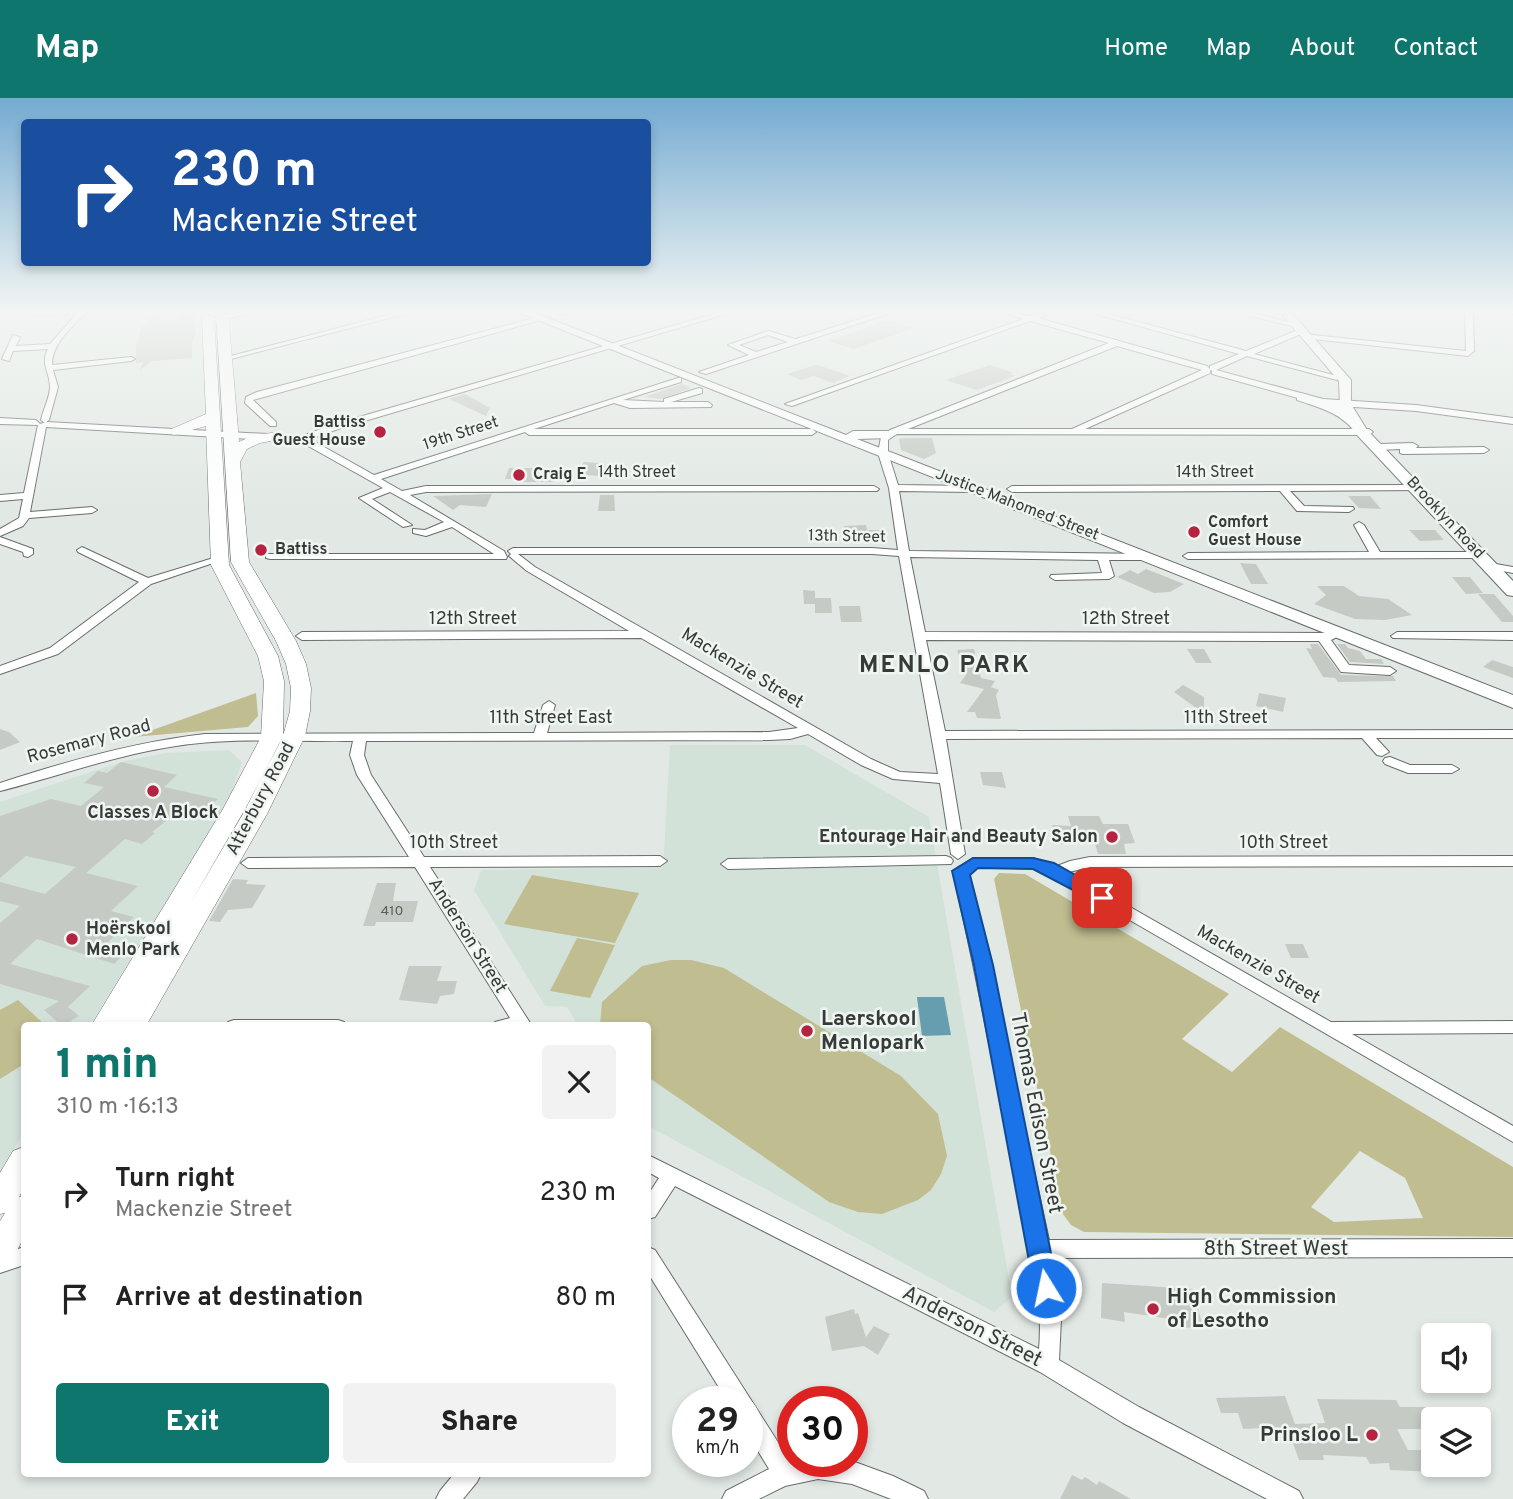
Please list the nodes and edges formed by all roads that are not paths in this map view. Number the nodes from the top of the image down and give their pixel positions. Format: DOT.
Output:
graph roads {
  1 [pos="51,376"];
  2 [pos="210,376"];
  3 [pos="227,376"];
  4 [pos="326,376"];
  5 [pos="509,376"];
  6 [pos="695,376"];
  7 [pos="701,376"];
  8 [pos="866,376"];
  9 [pos="1038,376"];
  10 [pos="1196,376"];
  11 [pos="1232,376"];
  12 [pos="1328,376"];
  13 [pos="1347,376"];
  14 [pos="1334,378"];
  15 [pos="678,380"];
  16 [pos="699,391"];
  17 [pos="681,397"];
  18 [pos="1301,397"];
  19 [pos="612,401"];
  20 [pos="789,404"];
  21 [pos="656,405"];
  22 [pos="1351,405"];
  23 [pos="0,421"];
  24 [pos="1513,421"];
  25 [pos="44,423"];
  26 [pos="212,425"];
  27 [pos="1362,428"];
  28 [pos="174,430"];
  29 [pos="275,430"];
  30 [pos="513,432"];
  31 [pos="812,432"];
  32 [pos="230,433"];
  33 [pos="1072,433"];
  34 [pos="303,439"];
  35 [pos="887,441"];
  36 [pos="1378,447"];
  37 [pos="1420,448"];
  38 [pos="1484,450"];
  39 [pos="1403,452"];
  40 [pos="232,464"];
  41 [pos="373,478"];
  42 [pos="391,488"];
  43 [pos="894,488"];
  44 [pos="1418,488"];
  45 [pos="874,489"];
  46 [pos="973,489"];
  47 [pos="1012,489"];
  48 [pos="1283,489"];
  49 [pos="401,494"];
  50 [pos="30,495"];
  51 [pos="0,498"];
  52 [pos="1349,509"];
  53 [pos="92,510"];
  54 [pos="25,515"];
  55 [pos="452,523"];
  56 [pos="407,525"];
  57 [pos="1359,525"];
  58 [pos="417,531"];
  59 [pos="0,533"];
  60 [pos="0,540"];
  61 [pos="488,544"];
  62 [pos="82,550"];
  63 [pos="549,552"];
  64 [pos="28,554"];
  65 [pos="507,554"];
  66 [pos="904,554"];
  67 [pos="1376,555"];
  68 [pos="270,556"];
  69 [pos="469,556"];
  70 [pos="1102,556"];
  71 [pos="1188,556"];
  72 [pos="1149,557"];
  73 [pos="1485,561"];
  74 [pos="221,564"];
  75 [pos="529,568"];
  76 [pos="1513,570"];
  77 [pos="1055,577"];
  78 [pos="147,582"];
  79 [pos="1513,591"];
  80 [pos="644,634"];
  81 [pos="302,636"];
  82 [pos="921,636"];
  83 [pos="1396,636"];
  84 [pos="1513,636"];
  85 [pos="0,670"];
  86 [pos="1390,671"];
  87 [pos="1513,692"];
  88 [pos="1513,702"];
  89 [pos="549,705"];
  90 [pos="807,730"];
  91 [pos="1513,734"];
  92 [pos="939,735"];
  93 [pos="1366,735"];
  94 [pos="360,736"];
  95 [pos="540,736"];
  96 [pos="283,737"];
  97 [pos="1452,769"];
  98 [pos="946,779"];
  99 [pos="0,787"];
  100 [pos="660,861"];
  101 [pos="1513,861"];
  102 [pos="959,862"];
  103 [pos="248,863"];
  104 [pos="421,863"];
  105 [pos="728,864"];
  106 [pos="1057,872"];
  107 [pos="107,1022"];
  108 [pos="134,1022"];
  109 [pos="522,1022"];
  110 [pos="1513,1027"];
  111 [pos="1330,1028"];
  112 [pos="1513,1135"];
  113 [pos="21,1165"];
  114 [pos="651,1165"];
  115 [pos="671,1175"];
  116 [pos="0,1201"];
  117 [pos="651,1206"];
  118 [pos="17,1238"];
  119 [pos="1513,1248"];
  120 [pos="1039,1249"];
  121 [pos="651,1261"];
  122 [pos="0,1264"];
  123 [pos="1048,1365"];
  124 [pos="731,1386"];
  125 [pos="763,1438"];
  126 [pos="777,1461"];
  127 [pos="466,1477"];
  128 [pos="779,1477"];
  129 [pos="868,1477"];
  130 [pos="448,1499"];
  131 [pos="734,1499"];
  132 [pos="916,1499"];
  133 [pos="1291,1499"];
  1 -- 25 [label="street"];
  2 -- 26 [label="main road, Atterbury Road"];
  3 -- 32 [label="main road, Atterbury Road"];
  4 -- 29 [label="street"];
  5 -- 34 [label="street"];
  6 -- 35 [label="main road, Justice Mahomed Street"];
  7 -- 35 [label="main road, Justice Mahomed Street"];
  8 -- 20 [label="street"];
  9 -- 35 [label="street"];
  10 -- 33 [label="street"];
  11 -- 18 [label="street"];
  12 -- 14 [label="street"];
  13 -- 22 [label="main road, Brooklyn Road"];
  15 -- 19 [label="street, 19th Street"];
  16 -- 17 [label="street"];
  17 -- 21 [label="street"];
  17 -- 21 [label="street"];
  18 -- 22 [label="street"];
  18 -- 27 [label="main road"];
  19 -- 21 [label="street"];
  19 -- 30 [label="street, 19th Street"];
  22 -- 24 [label="street"];
  22 -- 27 [label="main road, Brooklyn Road"];
  23 -- 25 [label="street"];
  25 -- 28 [label="street"];
  25 -- 50 [label="street"];
  26 -- 28 [label="main road"];
  26 -- 32 [label="street, Mackenzie Street"];
  26 -- 74 [label="main road, Atterbury Road"];
  27 -- 33 [label="street"];
  27 -- 36 [label="main road, Brooklyn Road"];
  29 -- 32 [label="street, Mackenzie Street"];
  29 -- 34 [label="street, Mackenzie Street"];
  29 -- 40 [label="main road"];
  30 -- 31 [label="street"];
  30 -- 41 [label="street, 19th Street"];
  32 -- 40 [label="main road, Atterbury Road"];
  33 -- 35 [label="street"];
  34 -- 41 [label="street, Mackenzie Street"];
  35 -- 43 [label="street, Thomas Edison Street"];
  35 -- 46 [label="main road, Justice Mahomed Street"];
  35 -- 87 [label="main road, Justice Mahomed Street"];
  36 -- 37 [label="street"];
  36 -- 44 [label="main road, Brooklyn Road"];
  37 -- 38 [label="street"];
  37 -- 39 [label="street"];
  40 -- 96 [label="main road, Atterbury Road"];
  41 -- 42 [label="street, Mackenzie Street"];
  42 -- 49 [label="street, Mackenzie Street"];
  42 -- 56 [label="street"];
  43 -- 46 [label="street"];
  43 -- 66 [label="street, Thomas Edison Street"];
  44 -- 48 [label="street, 14th Street"];
  44 -- 73 [label="main road, Brooklyn Road"];
  45 -- 49 [label="street, 14th Street"];
  46 -- 72 [label="main road, Justice Mahomed Street"];
  47 -- 48 [label="street, 14th Street"];
  48 -- 52 [label="street"];
  49 -- 55 [label="street, Mackenzie Street"];
  50 -- 51 [label="street"];
  50 -- 54 [label="street"];
  53 -- 54 [label="street"];
  54 -- 59 [label="street"];
  55 -- 58 [label="street"];
  55 -- 61 [label="street, Mackenzie Street"];
  57 -- 67 [label="street"];
  60 -- 64 [label="street"];
  61 -- 65 [label="street, Mackenzie Street"];
  61 -- 69 [label="street"];
  62 -- 78 [label="street"];
  63 -- 65 [label="street, 13th Street"];
  63 -- 66 [label="street, 13th Street"];
  63 -- 75 [label="street"];
  65 -- 69 [label="street, 13th Street"];
  65 -- 75 [label="street, Mackenzie Street"];
  66 -- 70 [label="street, 13th Street"];
  66 -- 82 [label="street, Thomas Edison Street"];
  67 -- 71 [label="street"];
  67 -- 73 [label="street"];
  68 -- 69 [label="street, 13th Street"];
  70 -- 72 [label="street, 13th Street"];
  70 -- 77 [label="street"];
  72 -- 88 [label="main road, Justice Mahomed Street"];
  73 -- 76 [label="street"];
  73 -- 79 [label="main road, Brooklyn Road"];
  74 -- 78 [label="street"];
  74 -- 96 [label="main road, Atterbury Road"];
  75 -- 80 [label="street, Mackenzie Street"];
  78 -- 85 [label="street"];
  80 -- 81 [label="street, 12th Street"];
  80 -- 90 [label="street, Mackenzie Street"];
  82 -- 86 [label="street, 12th Street"];
  82 -- 92 [label="street, Thomas Edison Street"];
  83 -- 84 [label="street"];
  89 -- 95 [label="street"];
  90 -- 95 [label="street, 11th Street East"];
  90 -- 98 [label="street, Mackenzie Street"];
  91 -- 93 [label="street, 11th Street"];
  92 -- 93 [label="street, 11th Street"];
  92 -- 98 [label="street, Thomas Edison Street"];
  93 -- 97 [label="street"];
  94 -- 95 [label="street, 11th Street East"];
  94 -- 96 [label="street, 11th Street East"];
  94 -- 104 [label="street, Anderson Street"];
  96 -- 99 [label="street, Rosemary Road"];
  96 -- 107 [label="main road, Atterbury Road"];
  96 -- 108 [label="main road, Atterbury Road"];
  98 -- 102 [label="street, Thomas Edison Street"];
  100 -- 104 [label="street, 10th Street"];
  101 -- 106 [label="street, 10th Street"];
  102 -- 105 [label="street"];
  102 -- 106 [label="street, Mackenzie Street"];
  102 -- 120 [label="street, Thomas Edison Street"];
  103 -- 104 [label="street, 10th Street"];
  104 -- 109 [label="street, Anderson Street"];
  106 -- 111 [label="street, Mackenzie Street"];
  110 -- 111 [label="street"];
  111 -- 112 [label="street, Mackenzie Street"];
  113 -- 116 [label="main road"];
  114 -- 115 [label="street, Anderson Street"];
  115 -- 117 [label="street"];
  115 -- 123 [label="street, Anderson Street"];
  118 -- 122 [label="street"];
  119 -- 120 [label="street, 8th Street West"];
  120 -- 123 [label="street, Thomas Edison Street"];
  121 -- 124 [label="street"];
  123 -- 133 [label="street, Anderson Street"];
  125 -- 126 [label="street"];
  127 -- 130 [label="street"];
  128 -- 131 [label="street"];
  129 -- 132 [label="street"];
}
